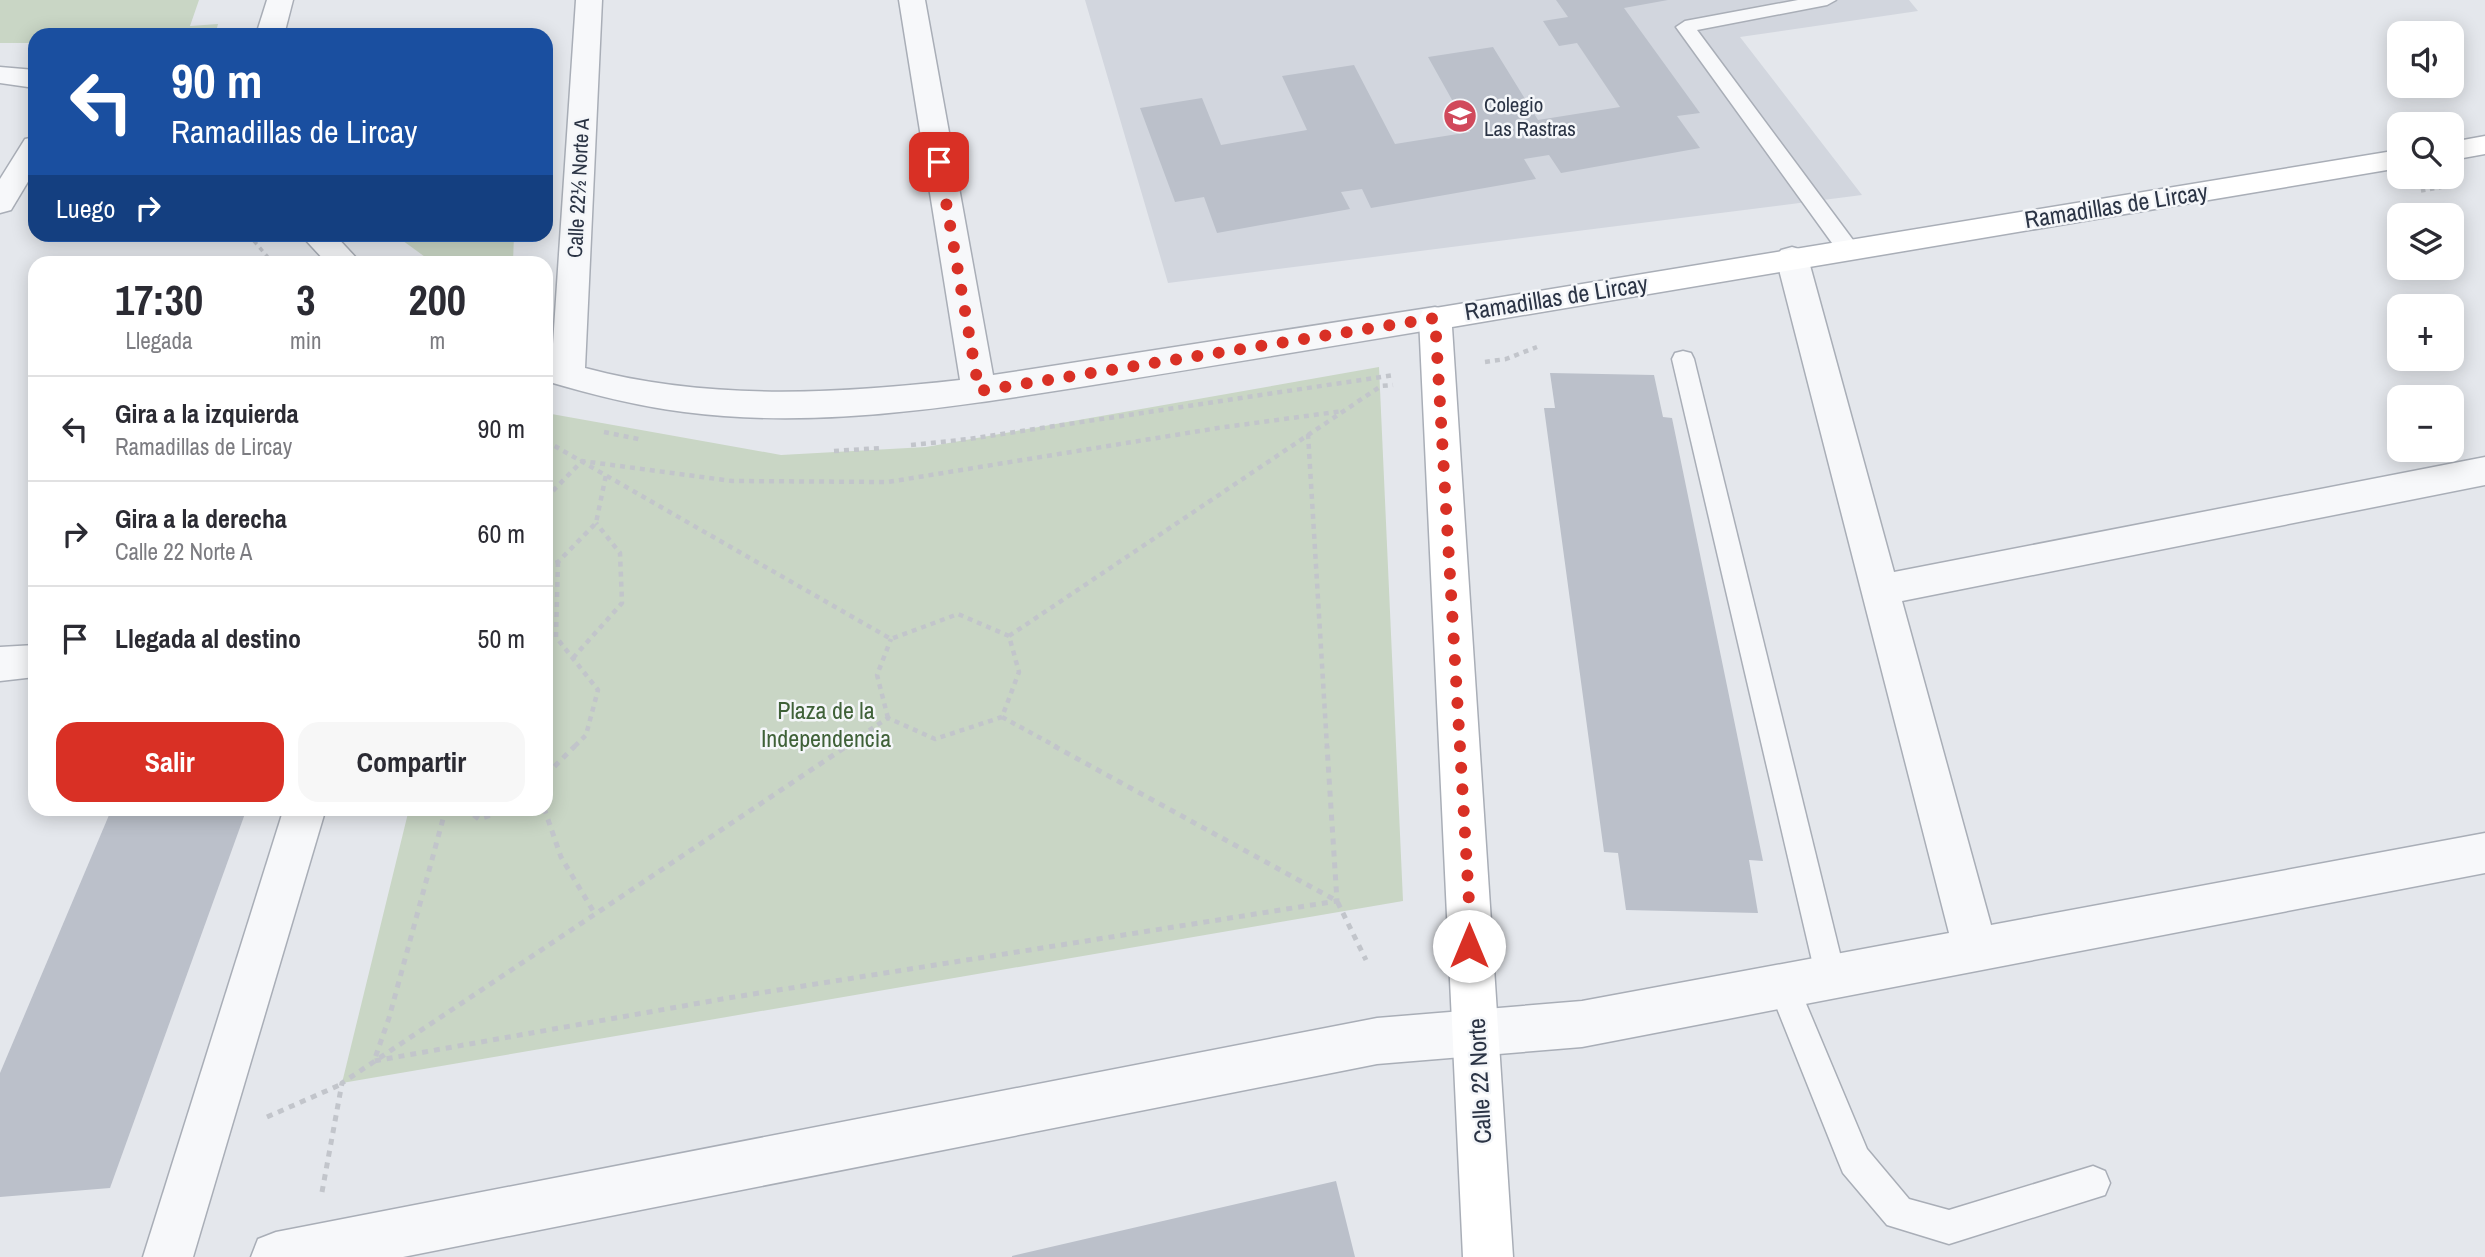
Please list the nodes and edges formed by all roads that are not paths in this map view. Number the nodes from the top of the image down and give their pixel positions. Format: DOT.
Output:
graph roads {
  1 [pos="280,0"];
  2 [pos="589,0"];
  3 [pos="912,0"];
  4 [pos="1827,0"];
  5 [pos="272,28"];
  6 [pos="0,75"];
  7 [pos="28,78"];
  8 [pos="2485,145"];
  9 [pos="2464,149"];
  10 [pos="28,157"];
  11 [pos="2387,161"];
  12 [pos="0,203"];
  13 [pos="323,242"];
  14 [pos="1848,249"];
  15 [pos="338,256"];
  16 [pos="1792,258"];
  17 [pos="1435,318"];
  18 [pos="1683,359"];
  19 [pos="557,373"];
  20 [pos="979,391"];
  21 [pos="2485,471"];
  22 [pos="1880,590"];
  23 [pos="28,662"];
  24 [pos="0,664"];
  25 [pos="303,816"];
  26 [pos="2485,853"];
  27 [pos="1976,950"];
  28 [pos="1831,978"];
  29 [pos="1783,986"];
  30 [pos="1477,1032"];
  31 [pos="2093,1183"];
  32 [pos="294,1252"];
  33 [pos="168,1257"];
  34 [pos="1488,1257"];
  1 -- 5 [label="street"];
  2 -- 19 [label="street, Calle 22½ Norte A"];
  3 -- 20 [label="street"];
  4 -- 14 [label="lane"];
  6 -- 7 [label="street"];
  8 -- 9 [label="street"];
  10 -- 12 [label="street"];
  11 -- 14 [label="street, Ramadillas de Lircay"];
  13 -- 15 [label="street"];
  14 -- 16 [label="street, Ramadillas de Lircay"];
  16 -- 17 [label="street, Ramadillas de Lircay"];
  16 -- 22 [label="street"];
  17 -- 20 [label="street, Ramadillas de Lircay"];
  17 -- 30 [label="street, Calle 22 Norte"];
  18 -- 28 [label="lane"];
  19 -- 20 [label="street, Ramadillas de Lircay"];
  21 -- 22 [label="street"];
  22 -- 27 [label="street"];
  23 -- 24 [label="street"];
  25 -- 33 [label="street"];
  26 -- 27 [label="street"];
  27 -- 28 [label="street"];
  28 -- 29 [label="street"];
  29 -- 30 [label="street"];
  29 -- 31 [label="lane"];
  30 -- 32 [label="street"];
  30 -- 34 [label="street, Calle 22 Norte"];
}
